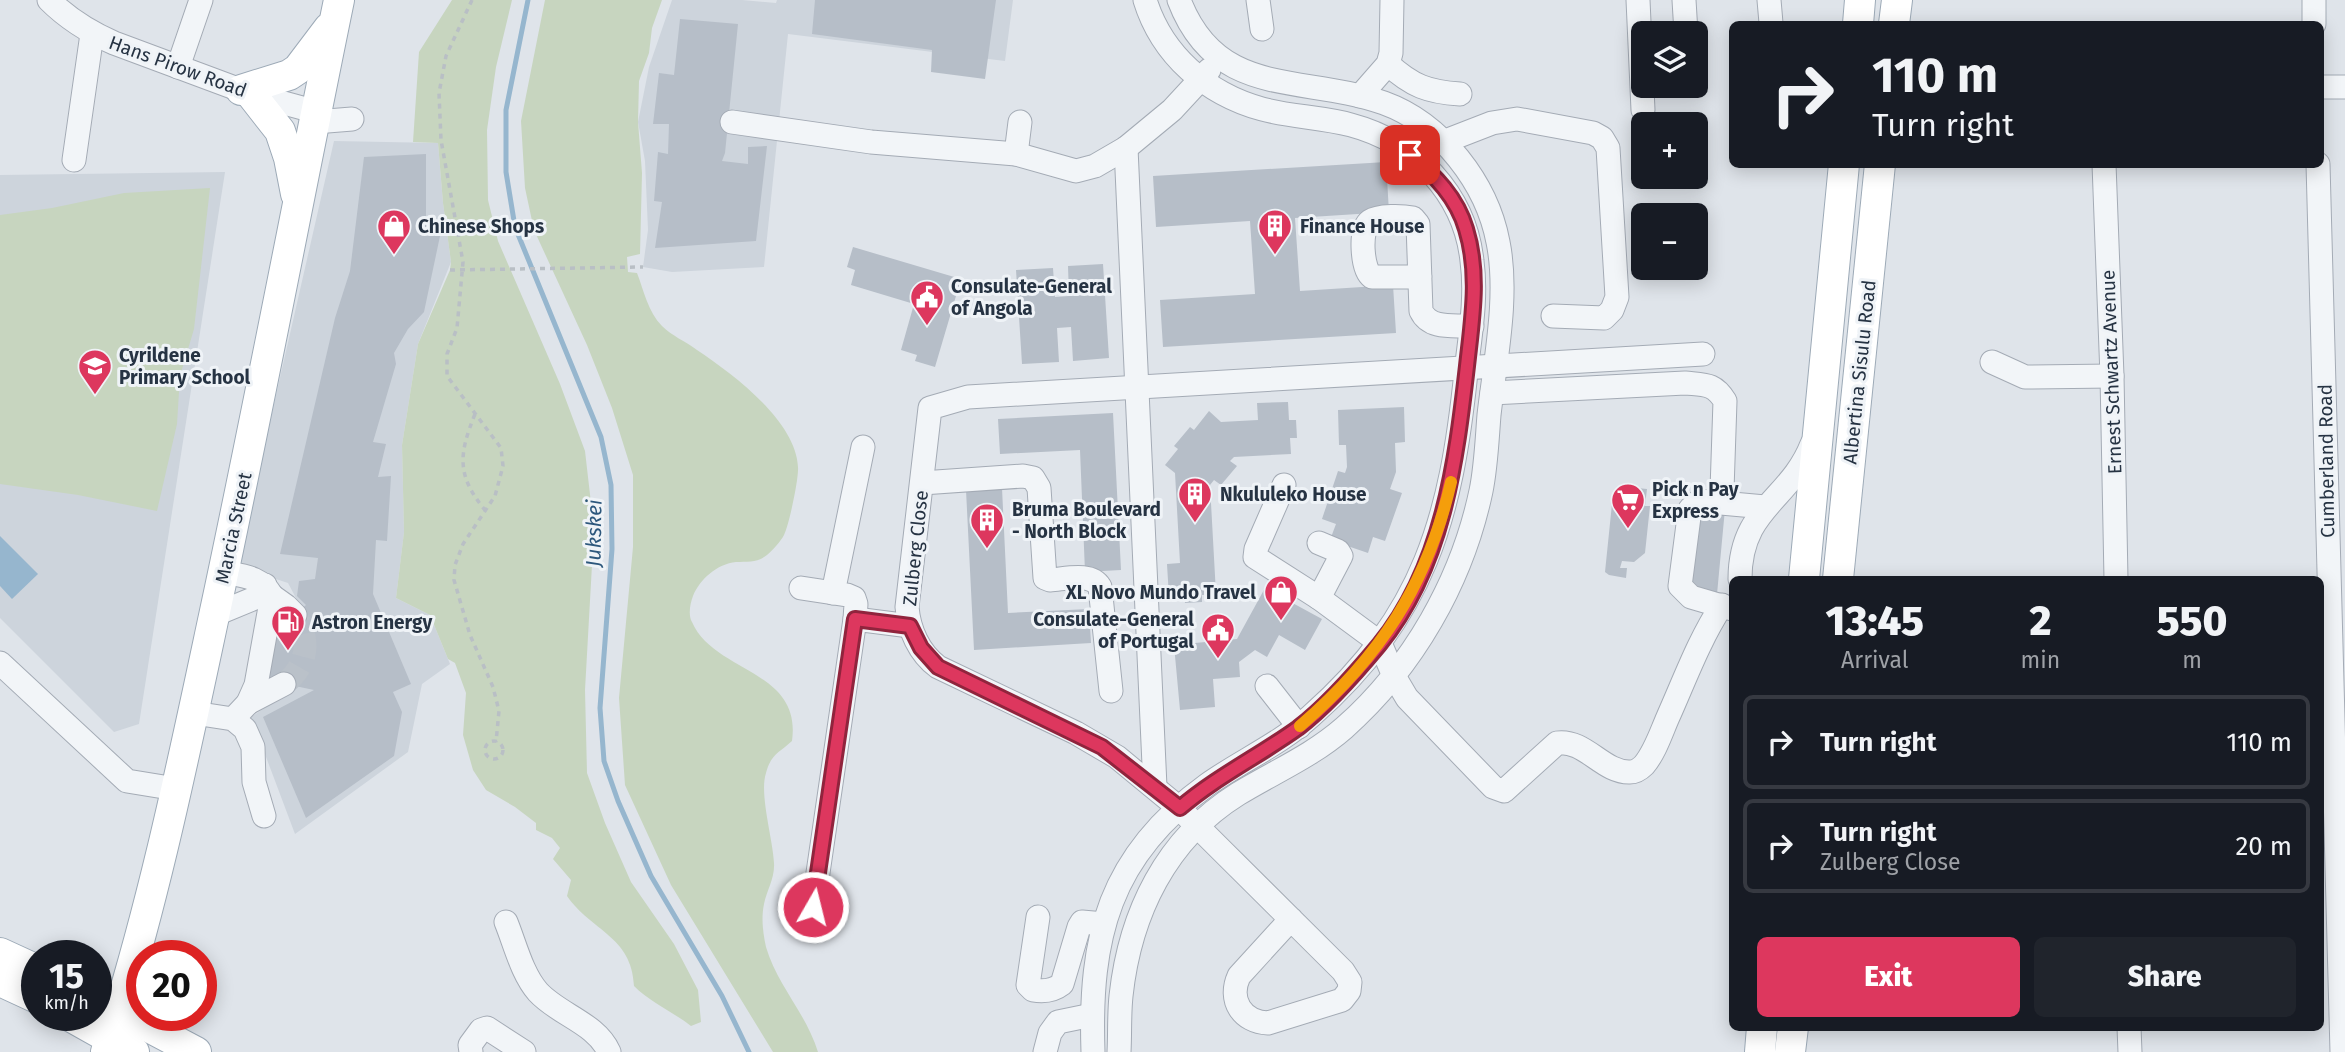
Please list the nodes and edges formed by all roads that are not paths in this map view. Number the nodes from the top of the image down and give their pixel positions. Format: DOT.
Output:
graph roads {
  1 [pos="49,0"];
  2 [pos="201,0"];
  3 [pos="1145,0"];
  4 [pos="1179,0"];
  5 [pos="1258,0"];
  6 [pos="1392,0"];
  7 [pos="1638,0"];
  8 [pos="1684,0"];
  9 [pos="1769,0"];
  10 [pos="1860,0"];
  11 [pos="1897,0"];
  12 [pos="2314,0"];
  13 [pos="337,9"];
  14 [pos="1685,21"];
  15 [pos="1771,21"];
  16 [pos="1858,21"];
  17 [pos="1894,21"];
  18 [pos="2314,21"];
  19 [pos="1262,29"];
  20 [pos="92,34"];
  21 [pos="1219,56"];
  22 [pos="1388,64"];
  23 [pos="178,67"];
  24 [pos="1201,80"];
  25 [pos="2324,87"];
  26 [pos="2345,87"];
  27 [pos="246,92"];
  28 [pos="1460,94"];
  29 [pos="1360,96"];
  30 [pos="1643,110"];
  31 [pos="316,117"];
  32 [pos="352,120"];
  33 [pos="732,122"];
  34 [pos="1020,122"];
  35 [pos="1443,142"];
  36 [pos="1126,148"];
  37 [pos="1016,154"];
  38 [pos="74,160"];
  39 [pos="1844,168"];
  40 [pos="1880,168"];
  41 [pos="2104,168"];
  42 [pos="2318,168"];
  43 [pos="299,205"];
  44 [pos="1419,277"];
  45 [pos="1553,316"];
  46 [pos="1472,326"];
  47 [pos="1703,354"];
  48 [pos="1992,362"];
  49 [pos="1495,367"];
  50 [pos="1467,368"];
  51 [pos="2112,376"];
  52 [pos="1136,386"];
  53 [pos="1492,393"];
  54 [pos="1462,414"];
  55 [pos="1489,417"];
  56 [pos="1819,428"];
  57 [pos="863,447"];
  58 [pos="922,483"];
  59 [pos="1284,485"];
  60 [pos="1722,490"];
  61 [pos="1765,507"];
  62 [pos="1319,543"];
  63 [pos="224,572"];
  64 [pos="1741,576"];
  65 [pos="1804,576"];
  66 [pos="1838,576"];
  67 [pos="2116,576"];
  68 [pos="2324,576"];
  69 [pos="2324,576"];
  70 [pos="801,588"];
  71 [pos="268,591"];
  72 [pos="832,593"];
  73 [pos="1319,597"];
  74 [pos="1727,607"];
  75 [pos="214,615"];
  76 [pos="295,615"];
  77 [pos="855,619"];
  78 [pos="910,626"];
  79 [pos="1381,643"];
  80 [pos="0,663"];
  81 [pos="1394,676"];
  82 [pos="285,684"];
  83 [pos="1267,686"];
  84 [pos="1111,691"];
  85 [pos="241,711"];
  86 [pos="194,713"];
  87 [pos="1299,727"];
  88 [pos="2327,782"];
  89 [pos="1155,787"];
  90 [pos="176,789"];
  91 [pos="1180,808"];
  92 [pos="264,816"];
  93 [pos="1196,825"];
  94 [pos="813,907"];
  95 [pos="1038,916"];
  96 [pos="1291,919"];
  97 [pos="506,922"];
  98 [pos="1104,924"];
  99 [pos="138,940"];
  100 [pos="2330,950"];
  101 [pos="0,953"];
  102 [pos="21,963"];
  103 [pos="126,983"];
  104 [pos="3,988"];
  105 [pos="21,993"];
  106 [pos="1092,1015"];
  107 [pos="113,1030"];
  108 [pos="170,1031"];
  109 [pos="1762,1031"];
  110 [pos="1793,1031"];
  111 [pos="2129,1031"];
  112 [pos="185,1045"];
  113 [pos="471,1052"];
  114 [pos="524,1052"];
  115 [pos="610,1052"];
  116 [pos="1045,1052"];
  117 [pos="1093,1052"];
  118 [pos="1119,1052"];
  119 [pos="1760,1052"];
  120 [pos="1790,1052"];
  121 [pos="2130,1052"];
  122 [pos="2342,1052"];
  1 -- 20 [label="street, Hans Pirow Road"];
  2 -- 23 [label="street"];
  3 -- 24 [label="street"];
  4 -- 21 [label="street"];
  5 -- 19 [label="street"];
  6 -- 22 [label="street"];
  7 -- 30 [label="street"];
  8 -- 14 [label="street"];
  9 -- 15 [label="street"];
  10 -- 16 [label="main road"];
  11 -- 17 [label="main road"];
  12 -- 18 [label="street"];
  13 -- 27 [label="main road"];
  13 -- 31 [label="main road, Marcia Street"];
  20 -- 23 [label="street, Hans Pirow Road"];
  20 -- 38 [label="street"];
  21 -- 24 [label="street"];
  21 -- 29 [label="street"];
  22 -- 28 [label="street"];
  22 -- 29 [label="street"];
  23 -- 27 [label="street, Hans Pirow Road"];
  24 -- 36 [label="street"];
  24 -- 46 [label="street"];
  25 -- 26 [label="street"];
  27 -- 31 [label="street, Hans Pirow Road"];
  27 -- 43 [label="main road"];
  29 -- 35 [label="street"];
  31 -- 32 [label="street, Hans Pirow Road"];
  31 -- 43 [label="main road, Marcia Street"];
  33 -- 37 [label="street"];
  34 -- 37 [label="street"];
  35 -- 45 [label="street"];
  35 -- 49 [label="street"];
  36 -- 37 [label="street"];
  36 -- 52 [label="street"];
  39 -- 56 [label="main road, Albertina Sisulu Road"];
  40 -- 66 [label="main road, Albertina Sisulu Road"];
  41 -- 51 [label="street, Ernest Schwartz Avenue"];
  42 -- 68 [label="street, Cumberland Road"];
  43 -- 63 [label="main road, Marcia Street"];
  44 -- 46 [label="street"];
  46 -- 50 [label="street"];
  47 -- 49 [label="street"];
  48 -- 51 [label="street"];
  49 -- 50 [label="street"];
  49 -- 53 [label="street"];
  50 -- 52 [label="street"];
  50 -- 54 [label="street"];
  51 -- 67 [label="street, Ernest Schwartz Avenue"];
  52 -- 58 [label="street, Zulberg Close"];
  52 -- 89 [label="street"];
  53 -- 55 [label="street"];
  53 -- 60 [label="street"];
  54 -- 55 [label="street"];
  54 -- 79 [label="street"];
  55 -- 81 [label="street"];
  56 -- 61 [label="street"];
  56 -- 65 [label="main road, Albertina Sisulu Road"];
  57 -- 72 [label="street"];
  58 -- 78 [label="street, Zulberg Close"];
  58 -- 84 [label="street"];
  59 -- 73 [label="street"];
  61 -- 64 [label="street"];
  61 -- 74 [label="street"];
  62 -- 73 [label="street"];
  63 -- 71 [label="street"];
  63 -- 75 [label="main road, Marcia Street"];
  69 -- 88 [label="street, Cumberland Road"];
  70 -- 72 [label="street"];
  71 -- 75 [label="street"];
  71 -- 76 [label="street"];
  71 -- 85 [label="street"];
  72 -- 77 [label="street"];
  73 -- 79 [label="street"];
  74 -- 81 [label="street"];
  75 -- 86 [label="main road, Marcia Street"];
  77 -- 78 [label="street"];
  77 -- 94 [label="street"];
  78 -- 89 [label="street, Zulberg Close"];
  79 -- 81 [label="street"];
  79 -- 87 [label="street"];
  80 -- 90 [label="street"];
  81 -- 93 [label="street"];
  82 -- 85 [label="street"];
  83 -- 87 [label="street"];
  85 -- 86 [label="street"];
  85 -- 92 [label="street"];
  86 -- 90 [label="main road, Marcia Street"];
  87 -- 91 [label="street"];
  88 -- 100 [label="street, Cumberland Road"];
  89 -- 91 [label="street, Zulberg Close"];
  90 -- 99 [label="main road, Marcia Street"];
  91 -- 93 [label="street, Zulberg Close"];
  91 -- 98 [label="street"];
  93 -- 96 [label="street, Zulberg Close"];
  93 -- 118 [label="street"];
  95 -- 98 [label="street"];
  96 -- 96 [label="street, Zulberg Close"];
  97 -- 115 [label="street"];
  98 -- 106 [label="street"];
  100 -- 122 [label="street, Cumberland Road"];
  101 -- 102 [label="main road"];
  103 -- 107 [label="main road, Marcia Street"];
  104 -- 105 [label="main road"];
  106 -- 116 [label="street"];
  106 -- 117 [label="street"];
  107 -- 112 [label="main road"];
  108 -- 112 [label="main road"];
  109 -- 119 [label="main road"];
  110 -- 120 [label="main road"];
  111 -- 121 [label="street"];
  113 -- 114 [label="street"];
}
